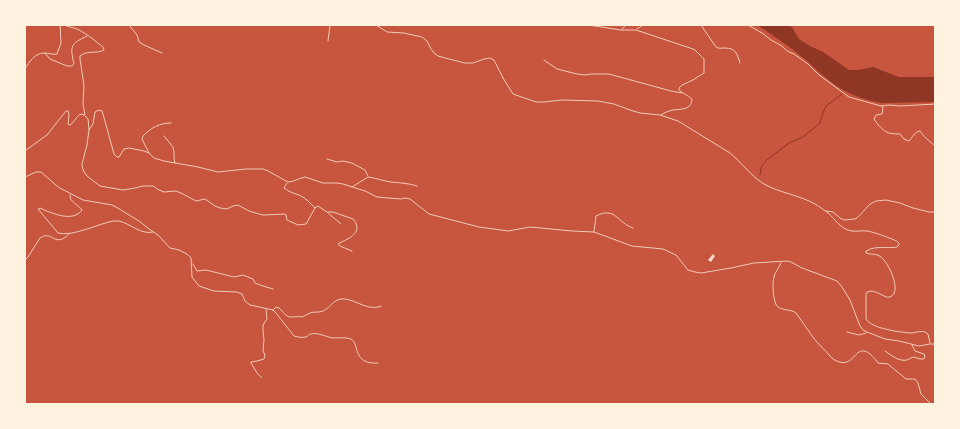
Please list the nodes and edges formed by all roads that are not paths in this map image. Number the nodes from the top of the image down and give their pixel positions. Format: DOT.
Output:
graph roads {
  1 [pos="60,25"];
  2 [pos="65,25"];
  3 [pos="129,25"];
  4 [pos="330,25"];
  5 [pos="376,25"];
  6 [pos="588,25"];
  7 [pos="626,25"];
  8 [pos="643,25"];
  9 [pos="701,25"];
  10 [pos="748,25"];
  11 [pos="621,30"];
  12 [pos="636,30"];
  13 [pos="88,36"];
  14 [pos="328,41"];
  15 [pos="45,53"];
  16 [pos="162,53"];
  17 [pos="544,60"];
  18 [pos="740,63"];
  19 [pos="25,69"];
  20 [pos="685,94"];
  21 [pos="935,104"];
  22 [pos="882,106"];
  23 [pos="660,115"];
  24 [pos="85,116"];
  25 [pos="171,123"];
  26 [pos="90,130"];
  27 [pos="164,136"];
  28 [pos="935,146"];
  29 [pos="25,151"];
  30 [pos="149,153"];
  31 [pos="327,159"];
  32 [pos="175,164"];
  33 [pos="368,176"];
  34 [pos="25,177"];
  35 [pos="288,182"];
  36 [pos="417,186"];
  37 [pos="352,188"];
  38 [pos="70,194"];
  39 [pos="315,208"];
  40 [pos="825,211"];
  41 [pos="327,212"];
  42 [pos="935,212"];
  43 [pos="341,224"];
  44 [pos="633,228"];
  45 [pos="154,232"];
  46 [pos="594,232"];
  47 [pos="71,233"];
  48 [pos="352,251"];
  49 [pos="191,258"];
  50 [pos="25,260"];
  51 [pos="781,262"];
  52 [pos="273,289"];
  53 [pos="381,306"];
  54 [pos="266,308"];
  55 [pos="272,310"];
  56 [pos="847,332"];
  57 [pos="867,332"];
  58 [pos="911,344"];
  59 [pos="930,344"];
  60 [pos="935,344"];
  61 [pos="885,350"];
  62 [pos="378,363"];
  63 [pos="262,378"];
  64 [pos="930,404"];
  1 -- 15 [label="street"];
  2 -- 13 [label="street"];
  3 -- 16 [label="street"];
  4 -- 14 [label="street"];
  5 -- 23 [label="street"];
  6 -- 11 [label="street"];
  7 -- 11 [label="street"];
  8 -- 12 [label="street"];
  9 -- 18 [label="street"];
  10 -- 22 [label="street"];
  11 -- 12 [label="street"];
  12 -- 20 [label="street"];
  13 -- 15 [label="street"];
  13 -- 24 [label="street"];
  15 -- 19 [label="street"];
  17 -- 20 [label="street"];
  20 -- 23 [label="street"];
  21 -- 22 [label="street"];
  22 -- 28 [label="street"];
  23 -- 40 [label="street"];
  24 -- 26 [label="street"];
  24 -- 29 [label="street"];
  25 -- 30 [label="street"];
  26 -- 30 [label="street"];
  26 -- 39 [label="street"];
  27 -- 32 [label="street"];
  30 -- 32 [label="street"];
  31 -- 33 [label="street"];
  32 -- 35 [label="street"];
  33 -- 36 [label="street"];
  33 -- 37 [label="street"];
  34 -- 38 [label="street"];
  35 -- 37 [label="street"];
  35 -- 39 [label="street"];
  37 -- 46 [label="street"];
  38 -- 45 [label="street"];
  38 -- 47 [label="street"];
  39 -- 41 [label="street"];
  40 -- 42 [label="street"];
  40 -- 59 [label="street"];
  41 -- 43 [label="street"];
  41 -- 48 [label="street"];
  44 -- 46 [label="street"];
  45 -- 47 [label="street"];
  45 -- 49 [label="street"];
  46 -- 51 [label="street"];
  47 -- 50 [label="street"];
  49 -- 52 [label="street"];
  49 -- 54 [label="street"];
  51 -- 57 [label="street"];
  51 -- 64 [label="street"];
  53 -- 55 [label="street"];
  54 -- 55 [label="street"];
  54 -- 63 [label="street"];
  55 -- 62 [label="street"];
  56 -- 57 [label="street"];
  57 -- 58 [label="street"];
  58 -- 59 [label="street"];
  58 -- 61 [label="street"];
  59 -- 60 [label="street"];
}
